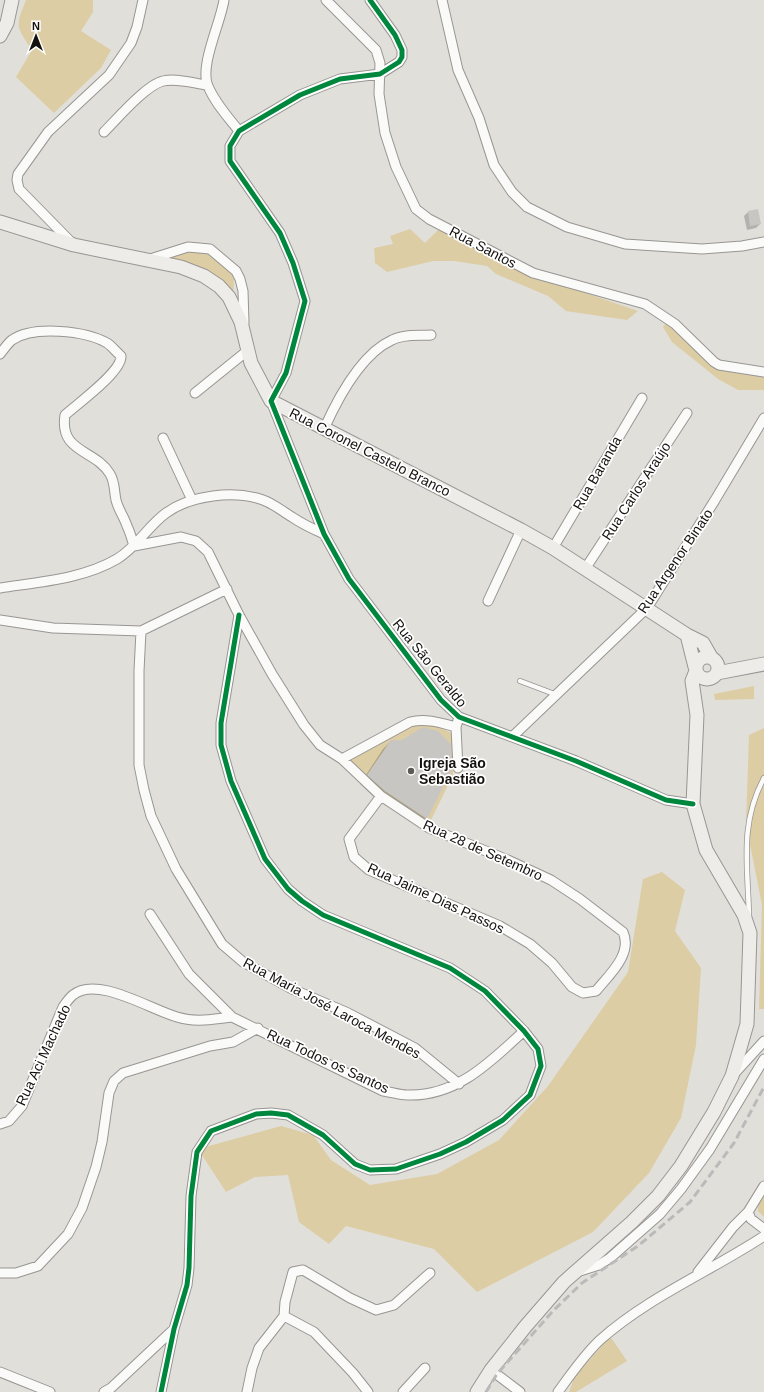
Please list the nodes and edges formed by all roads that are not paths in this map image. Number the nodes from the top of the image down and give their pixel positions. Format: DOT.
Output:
graph roads {
  1 [pos="12,0"];
  2 [pos="143,0"];
  3 [pos="224,0"];
  4 [pos="326,0"];
  5 [pos="370,0"];
  6 [pos="442,0"];
  7 [pos="0,36"];
  8 [pos="380,74"];
  9 [pos="207,85"];
  10 [pos="240,131"];
  11 [pos="104,132"];
  12 [pos="0,222"];
  13 [pos="764,242"];
  14 [pos="74,244"];
  15 [pos="147,260"];
  16 [pos="244,334"];
  17 [pos="431,335"];
  18 [pos="248,351"];
  19 [pos="0,354"];
  20 [pos="764,372"];
  21 [pos="195,393"];
  22 [pos="642,398"];
  23 [pos="271,401"];
  24 [pos="687,413"];
  25 [pos="764,418"];
  26 [pos="324,429"];
  27 [pos="163,438"];
  28 [pos="192,500"];
  29 [pos="521,530"];
  30 [pos="324,534"];
  31 [pos="134,546"];
  32 [pos="553,548"];
  33 [pos="585,570"];
  34 [pos="0,588"];
  35 [pos="227,589"];
  36 [pos="488,601"];
  37 [pos="647,608"];
  38 [pos="239,615"];
  39 [pos="0,620"];
  40 [pos="141,631"];
  41 [pos="687,635"];
  42 [pos="715,664"];
  43 [pos="759,665"];
  44 [pos="699,672"];
  45 [pos="520,681"];
  46 [pos="557,695"];
  47 [pos="459,717"];
  48 [pos="456,727"];
  49 [pos="512,737"];
  50 [pos="342,759"];
  51 [pos="458,768"];
  52 [pos="764,778"];
  53 [pos="381,796"];
  54 [pos="693,804"];
  55 [pos="150,914"];
  56 [pos="750,933"];
  57 [pos="572,987"];
  58 [pos="88,988"];
  59 [pos="232,1017"];
  60 [pos="258,1028"];
  61 [pos="524,1030"];
  62 [pos="764,1041"];
  63 [pos="764,1059"];
  64 [pos="732,1076"];
  65 [pos="459,1084"];
  66 [pos="0,1124"];
  67 [pos="764,1186"];
  68 [pos="748,1212"];
  69 [pos="764,1229"];
  70 [pos="764,1236"];
  71 [pos="0,1273"];
  72 [pos="430,1273"];
  73 [pos="572,1273"];
  74 [pos="696,1276"];
  75 [pos="284,1316"];
  76 [pos="174,1329"];
  77 [pos="424,1368"];
  78 [pos="491,1370"];
  79 [pos="0,1372"];
  80 [pos="50,1392"];
  81 [pos="104,1392"];
  82 [pos="161,1392"];
  83 [pos="247,1392"];
  84 [pos="368,1392"];
  85 [pos="402,1392"];
  86 [pos="477,1392"];
  87 [pos="520,1392"];
  88 [pos="558,1392"];
  1 -- 7 [label="main road"];
  2 -- 14 [label="street"];
  3 -- 9 [label="street"];
  4 -- 8 [label="street, Rua Santos"];
  5 -- 8 [label="street"];
  6 -- 13 [label="street"];
  8 -- 10 [label="street"];
  8 -- 20 [label="street, Rua Santos"];
  9 -- 10 [label="street"];
  9 -- 11 [label="street"];
  10 -- 23 [label="street"];
  12 -- 14 [label="main road"];
  14 -- 15 [label="main road"];
  15 -- 16 [label="main road"];
  15 -- 16 [label="street"];
  16 -- 18 [label="main road"];
  17 -- 26 [label="street"];
  18 -- 21 [label="street"];
  18 -- 23 [label="main road"];
  19 -- 31 [label="street"];
  22 -- 32 [label="street, Rua Baranda"];
  23 -- 26 [label="main road, Rua Coronel Castelo Branco"];
  23 -- 30 [label="street, Rua São Geraldo"];
  24 -- 33 [label="street, Rua Carlos Araújo"];
  25 -- 37 [label="street, Rua Argenor Binato"];
  26 -- 29 [label="main road, Rua Coronel Castelo Branco"];
  27 -- 28 [label="street"];
  28 -- 30 [label="street"];
  28 -- 31 [label="street"];
  29 -- 32 [label="main road, Rua Coronel Castelo Branco"];
  29 -- 36 [label="street"];
  30 -- 47 [label="street, Rua São Geraldo"];
  31 -- 34 [label="street"];
  31 -- 35 [label="street, Rua 28 de Setembro"];
  32 -- 33 [label="main road, Rua Coronel Castelo Branco"];
  33 -- 37 [label="main road, Rua Coronel Castelo Branco"];
  35 -- 38 [label="street, Rua 28 de Setembro"];
  35 -- 40 [label="street"];
  37 -- 41 [label="main road, Rua Coronel Castelo Branco"];
  37 -- 46 [label="street, Rua Argenor Binato"];
  38 -- 50 [label="street, Rua 28 de Setembro"];
  38 -- 61 [label="street"];
  39 -- 40 [label="street"];
  40 -- 65 [label="street, Rua Maria José Laroca Mendes"];
  41 -- 42 [label="main road, Rua Coronel Castelo Branco"];
  41 -- 44 [label="main road"];
  42 -- 43 [label="main road"];
  42 -- 44 [label="main road"];
  42 -- 44 [label="main road"];
  44 -- 54 [label="main road"];
  45 -- 46 [label="lane"];
  46 -- 49 [label="street, Rua Argenor Binato"];
  47 -- 48 [label="street"];
  47 -- 49 [label="street, Rua São Geraldo"];
  48 -- 50 [label="street"];
  48 -- 51 [label="street"];
  49 -- 54 [label="street, Rua São Geraldo"];
  50 -- 53 [label="street, Rua 28 de Setembro"];
  52 -- 56 [label="lane"];
  53 -- 57 [label="street, Rua Jaime Dias Passos"];
  53 -- 57 [label="street, Rua 28 de Setembro"];
  54 -- 56 [label="main road"];
  55 -- 59 [label="street, Rua Todos os Santos"];
  56 -- 64 [label="main road"];
  58 -- 59 [label="street, Rua Todos os Santos"];
  58 -- 66 [label="street, Rua Aci Machado"];
  59 -- 60 [label="street, Rua Todos os Santos"];
  60 -- 65 [label="street, Rua Todos os Santos"];
  60 -- 71 [label="street"];
  61 -- 65 [label="street, Rua Todos os Santos"];
  61 -- 76 [label="street"];
  62 -- 64 [label="street"];
  63 -- 73 [label="street"];
  64 -- 73 [label="main road"];
  67 -- 68 [label="street"];
  68 -- 69 [label="street"];
  68 -- 74 [label="street"];
  70 -- 74 [label="street"];
  72 -- 75 [label="street"];
  73 -- 78 [label="main road"];
  74 -- 88 [label="street"];
  75 -- 83 [label="street"];
  75 -- 84 [label="street"];
  76 -- 81 [label="street"];
  76 -- 82 [label="street"];
  77 -- 85 [label="street"];
  78 -- 86 [label="main road"];
  78 -- 87 [label="street"];
  79 -- 80 [label="street"];
}
